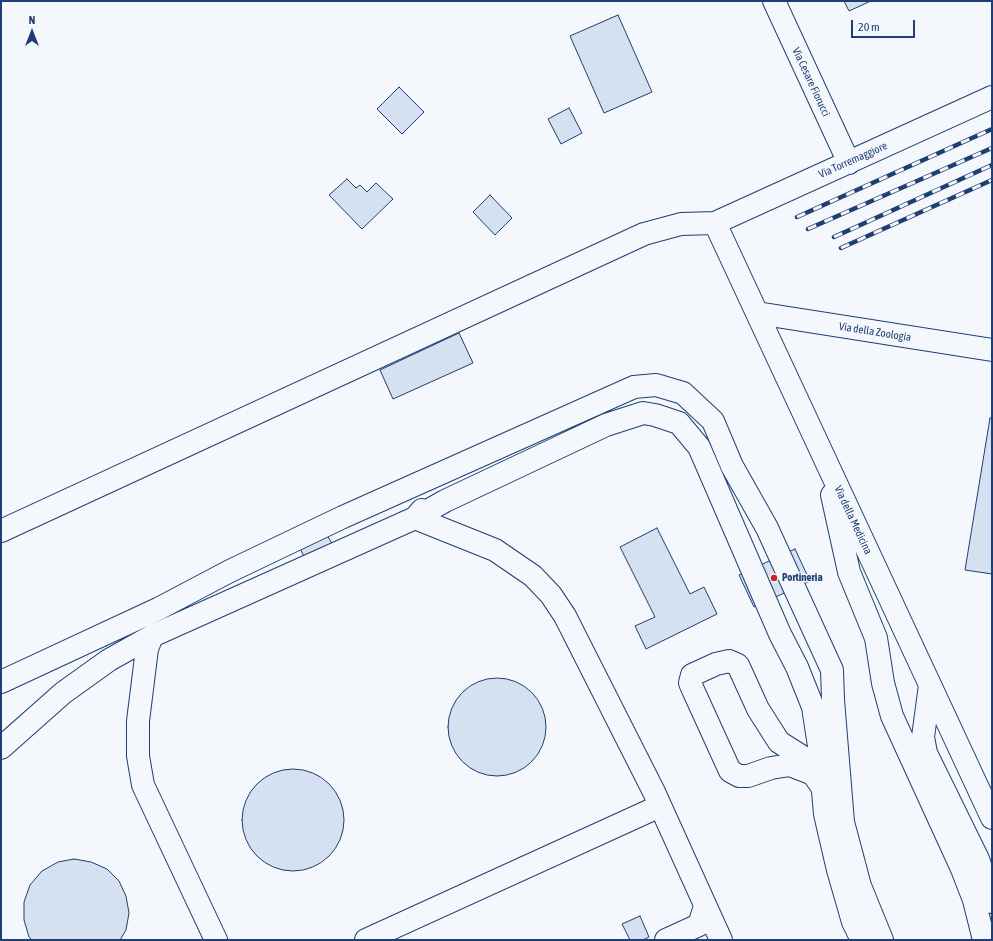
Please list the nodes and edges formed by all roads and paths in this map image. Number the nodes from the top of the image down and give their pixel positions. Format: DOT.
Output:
graph roads {
  1 [pos="774,1"];
  2 [pos="992,97"];
  3 [pos="849,162"];
  4 [pos="715,223"];
  5 [pos="757,314"];
  6 [pos="992,350"];
  7 [pos="495,449"];
  8 [pos="824,456"];
  9 [pos="416,518"];
  10 [pos="1,531"];
  11 [pos="152,636"];
  12 [pos="1,682"];
  13 [pos="930,685"];
  14 [pos="779,742"];
  15 [pos="1,748"];
  16 [pos="821,764"];
  17 [pos="756,774"];
  18 [pos="831,790"];
  19 [pos="660,806"];
  20 [pos="992,818"];
  21 [pos="992,902"];
  22 [pos="705,906"];
  23 [pos="216,940"];
  24 [pos="366,940"];
  25 [pos="666,940"];
  26 [pos="721,940"];
  27 [pos="862,940"];
  28 [pos="882,940"];
  29 [pos="984,940"];
  1 -- 3 [label="street, Via Cesare Fiorucci"];
  2 -- 3 [label="street, Via Torremaggiore"];
  3 -- 4 [label="street, Via Torremaggiore"];
  4 -- 5 [label="street, Via della Medicina"];
  4 -- 10 [label="street"];
  5 -- 6 [label="street, Via della Zoologia"];
  5 -- 8 [label="street, Via della Medicina"];
  7 -- 9 [label="street"];
  7 -- 12 [label="street"];
  7 -- 18 [label="street"];
  8 -- 13 [label="street, Via della Medicina"];
  8 -- 29 [label="street"];
  9 -- 11 [label="street"];
  9 -- 16 [label="street"];
  9 -- 19 [label="street"];
  11 -- 15 [label="street"];
  11 -- 23 [label="street"];
  13 -- 20 [label="street, Via della Medicina"];
  13 -- 21 [label="street"];
  14 -- 16 [label="street"];
  14 -- 17 [label="street"];
  14 -- 17 [label="street"];
  16 -- 18 [label="street"];
  17 -- 18 [label="street"];
  18 -- 27 [label="street"];
  18 -- 28 [label="street"];
  19 -- 22 [label="street"];
  19 -- 24 [label="street"];
  22 -- 25 [label="street"];
  22 -- 26 [label="street"];
}
